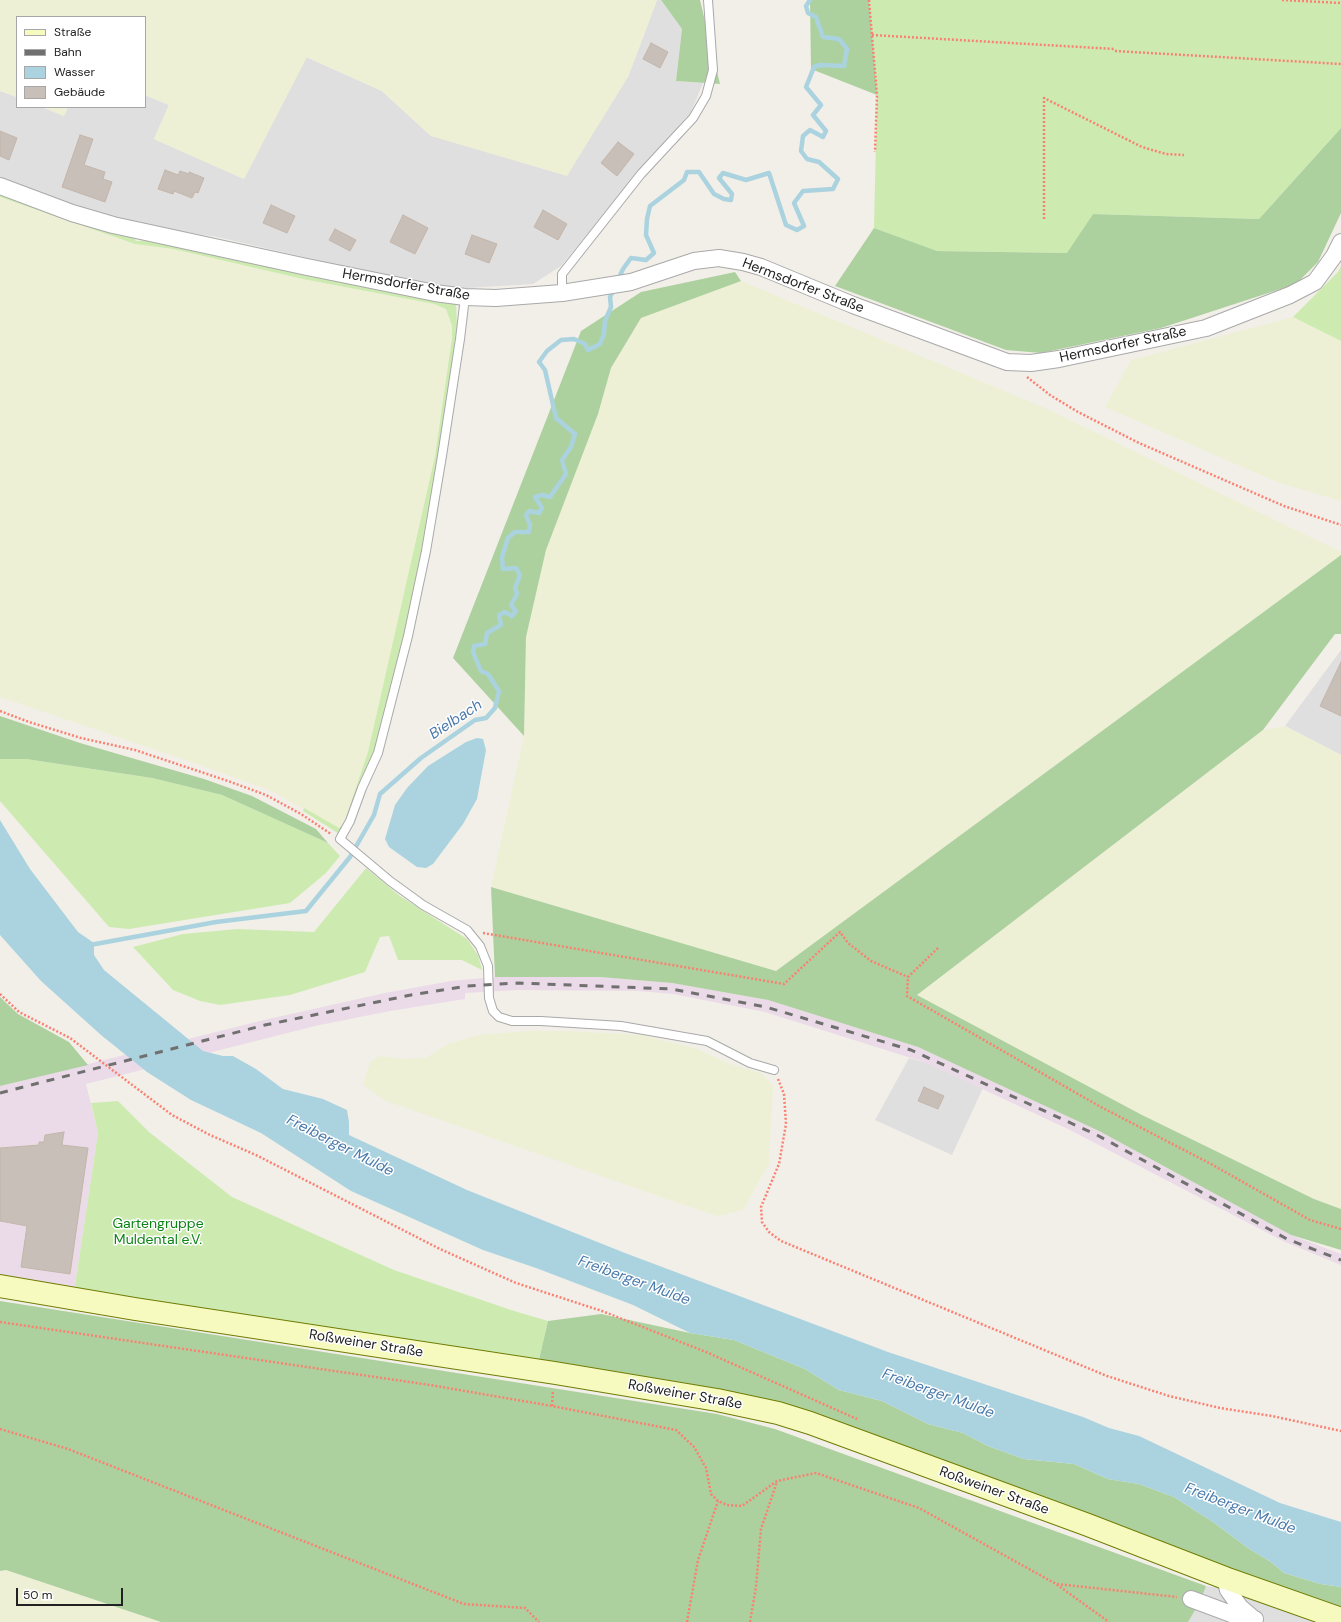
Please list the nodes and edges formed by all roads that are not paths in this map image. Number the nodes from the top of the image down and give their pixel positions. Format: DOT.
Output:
graph roads {
  1 [pos="708,0"];
  2 [pos="0,186"];
  3 [pos="1341,242"];
  4 [pos="562,293"];
  5 [pos="465,297"];
  6 [pos="774,1070"];
  7 [pos="0,1286"];
  8 [pos="1225,1578"];
  9 [pos="1192,1598"];
  10 [pos="1341,1619"];
  11 [pos="1260,1621"];
  1 -- 4 [label="lane"];
  2 -- 5 [label="street, Hermsdorfer Straße"];
  3 -- 4 [label="street, Hermsdorfer Straße"];
  4 -- 5 [label="street, Hermsdorfer Straße"];
  5 -- 6 [label="lane"];
  7 -- 8 [label="main road, Roßweiner Straße"];
  8 -- 10 [label="main road, Roßweiner Straße"];
  8 -- 11 [label="street"];
  9 -- 11 [label="street"];
}
